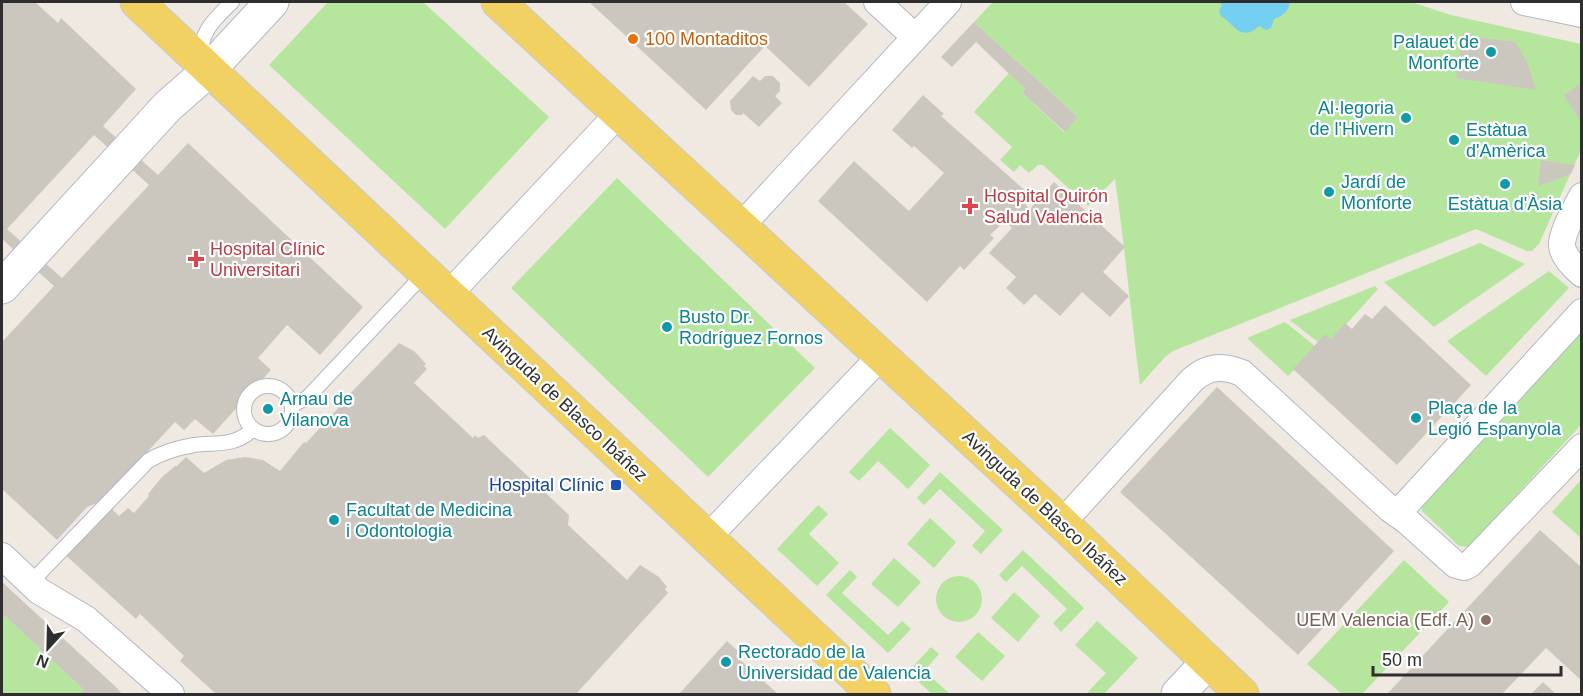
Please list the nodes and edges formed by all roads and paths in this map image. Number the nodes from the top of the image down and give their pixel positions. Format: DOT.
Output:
graph roads {
  1 [pos="137,2"];
  2 [pos="232,2"];
  3 [pos="272,2"];
  4 [pos="498,2"];
  5 [pos="877,2"];
  6 [pos="948,2"];
  7 [pos="1524,2"];
  8 [pos="1581,14"];
  9 [pos="915,37"];
  10 [pos="208,71"];
  11 [pos="619,113"];
  12 [pos="1581,196"];
  13 [pos="741,226"];
  14 [pos="1581,274"];
  15 [pos="437,284"];
  16 [pos="2,287"];
  17 [pos="1581,312"];
  18 [pos="881,356"];
  19 [pos="292,405"];
  20 [pos="253,429"];
  21 [pos="1581,447"];
  22 [pos="1397,514"];
  23 [pos="1062,523"];
  24 [pos="708,537"];
  25 [pos="2,541"];
  26 [pos="2,556"];
  27 [pos="38,575"];
  28 [pos="86,619"];
  29 [pos="1208,662"];
  30 [pos="171,694"];
  31 [pos="874,694"];
  32 [pos="1178,694"];
  33 [pos="1242,694"];
  1 -- 10 [label="main road, Avinguda de Blasco Ibáñez"];
  2 -- 10 [label="lane"];
  3 -- 10 [label="street"];
  4 -- 11 [label="main road, Avinguda de Blasco Ibáñez"];
  5 -- 9 [label="street"];
  6 -- 9 [label="street"];
  7 -- 8 [label="street"];
  9 -- 13 [label="street"];
  10 -- 15 [label="main road, Avinguda de Blasco Ibáñez"];
  10 -- 16 [label="street"];
  11 -- 13 [label="main road, Avinguda de Blasco Ibáñez"];
  11 -- 15 [label="street"];
  12 -- 14 [label="street"];
  13 -- 18 [label="main road, Avinguda de Blasco Ibáñez"];
  15 -- 19 [label="lane"];
  15 -- 24 [label="main road, Avinguda de Blasco Ibáñez"];
  17 -- 22 [label="street"];
  18 -- 23 [label="main road, Avinguda de Blasco Ibáñez"];
  18 -- 24 [label="street"];
  19 -- 20 [label="lane"];
  19 -- 20 [label="lane"];
  20 -- 27 [label="lane"];
  21 -- 22 [label="street"];
  22 -- 23 [label="street"];
  23 -- 29 [label="main road, Avinguda de Blasco Ibáñez"];
  24 -- 31 [label="main road, Avinguda de Blasco Ibáñez"];
  25 -- 27 [label="lane"];
  26 -- 28 [label="street"];
  27 -- 28 [label="lane"];
  28 -- 30 [label="street"];
  29 -- 32 [label="street"];
  29 -- 33 [label="main road, Avinguda de Blasco Ibáñez"];
}
